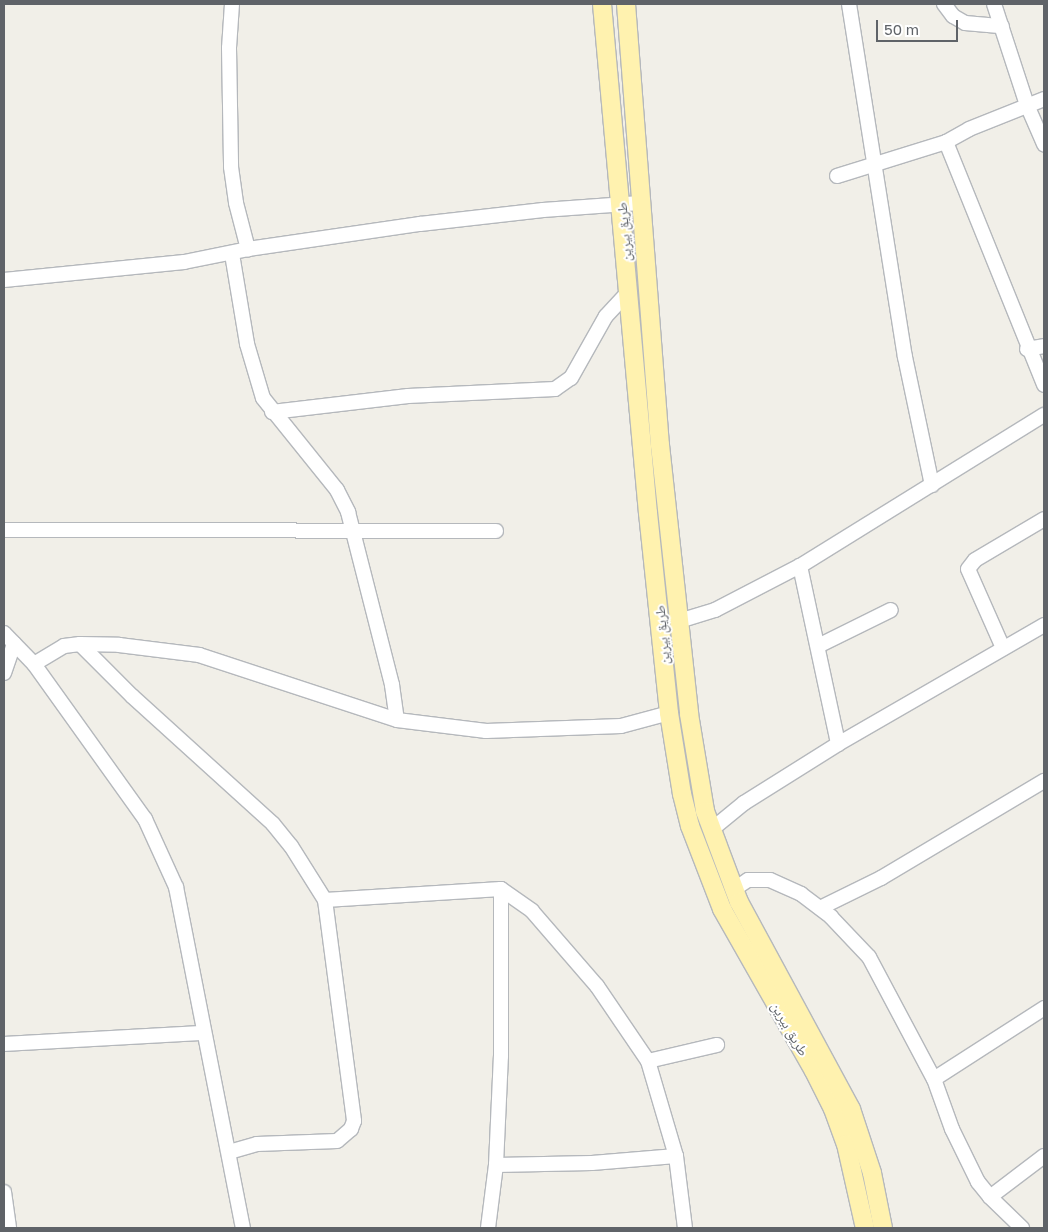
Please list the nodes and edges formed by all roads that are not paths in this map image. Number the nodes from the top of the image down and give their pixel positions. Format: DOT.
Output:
graph roads {
  1 [pos="232,4"];
  2 [pos="602,4"];
  3 [pos="626,4"];
  4 [pos="849,4"];
  5 [pos="944,4"];
  6 [pos="994,4"];
  7 [pos="1002,26"];
  8 [pos="1044,99"];
  9 [pos="1027,105"];
  10 [pos="946,142"];
  11 [pos="1044,144"];
  12 [pos="875,164"];
  13 [pos="837,176"];
  14 [pos="622,204"];
  15 [pos="640,204"];
  16 [pos="248,249"];
  17 [pos="232,254"];
  18 [pos="4,280"];
  19 [pos="629,291"];
  20 [pos="1044,346"];
  21 [pos="1027,349"];
  22 [pos="1044,385"];
  23 [pos="272,412"];
  24 [pos="1044,415"];
  25 [pos="932,485"];
  26 [pos="667,512"];
  27 [pos="648,513"];
  28 [pos="1044,520"];
  29 [pos="4,530"];
  30 [pos="496,531"];
  31 [pos="354,532"];
  32 [pos="800,566"];
  33 [pos="891,610"];
  34 [pos="679,621"];
  35 [pos="1044,625"];
  36 [pos="4,633"];
  37 [pos="14,644"];
  38 [pos="80,644"];
  39 [pos="818,646"];
  40 [pos="1003,648"];
  41 [pos="34,664"];
  42 [pos="4,673"];
  43 [pos="669,713"];
  44 [pos="397,720"];
  45 [pos="838,744"];
  46 [pos="1044,781"];
  47 [pos="711,830"];
  48 [pos="502,889"];
  49 [pos="733,890"];
  50 [pos="324,900"];
  51 [pos="820,908"];
  52 [pos="1044,1008"];
  53 [pos="203,1033"];
  54 [pos="4,1044"];
  55 [pos="717,1045"];
  56 [pos="648,1061"];
  57 [pos="934,1080"];
  58 [pos="229,1152"];
  59 [pos="676,1156"];
  60 [pos="1044,1156"];
  61 [pos="496,1165"];
  62 [pos="4,1192"];
  63 [pos="990,1197"];
  64 [pos="9,1228"];
  65 [pos="243,1228"];
  66 [pos="488,1228"];
  67 [pos="685,1228"];
  68 [pos="865,1228"];
  69 [pos="883,1228"];
  70 [pos="1022,1228"];
  1 -- 16 [label="street"];
  2 -- 14 [label="main road, طريق بيرين"];
  3 -- 15 [label="main road, طريق بيرين"];
  4 -- 12 [label="street"];
  5 -- 7 [label="street"];
  6 -- 7 [label="street"];
  7 -- 9 [label="street"];
  8 -- 9 [label="street"];
  9 -- 10 [label="street"];
  9 -- 11 [label="street"];
  10 -- 12 [label="street"];
  10 -- 21 [label="street"];
  12 -- 13 [label="street"];
  12 -- 25 [label="street"];
  14 -- 15 [label="street"];
  14 -- 16 [label="street"];
  14 -- 19 [label="main road, طريق بيرين"];
  15 -- 26 [label="main road, طريق بيرين"];
  16 -- 17 [label="street"];
  17 -- 18 [label="street"];
  17 -- 23 [label="street"];
  19 -- 23 [label="street"];
  19 -- 27 [label="main road, طريق بيرين"];
  20 -- 21 [label="street"];
  21 -- 22 [label="street"];
  23 -- 31 [label="street"];
  24 -- 25 [label="street"];
  25 -- 32 [label="street"];
  26 -- 27 [label="main road"];
  26 -- 34 [label="main road, طريق بيرين"];
  27 -- 43 [label="main road, طريق بيرين"];
  28 -- 40 [label="street"];
  29 -- 31 [label="street"];
  30 -- 31 [label="street"];
  31 -- 44 [label="street"];
  32 -- 34 [label="street"];
  32 -- 39 [label="street"];
  33 -- 39 [label="street"];
  34 -- 47 [label="main road, طريق بيرين"];
  35 -- 40 [label="street"];
  36 -- 37 [label="street"];
  37 -- 41 [label="street"];
  37 -- 42 [label="street"];
  38 -- 41 [label="street"];
  38 -- 44 [label="street"];
  38 -- 50 [label="street"];
  39 -- 45 [label="street"];
  40 -- 45 [label="street"];
  41 -- 53 [label="street"];
  43 -- 44 [label="street"];
  43 -- 68 [label="main road, طريق بيرين"];
  45 -- 47 [label="street"];
  46 -- 51 [label="street"];
  47 -- 49 [label="main road, طريق بيرين"];
  48 -- 50 [label="street"];
  48 -- 56 [label="street"];
  48 -- 61 [label="street"];
  49 -- 51 [label="street"];
  49 -- 69 [label="main road, طريق بيرين"];
  50 -- 58 [label="street"];
  51 -- 57 [label="street"];
  52 -- 57 [label="street"];
  53 -- 54 [label="street"];
  53 -- 58 [label="street"];
  55 -- 56 [label="street"];
  56 -- 59 [label="street"];
  57 -- 63 [label="street"];
  58 -- 65 [label="street"];
  59 -- 61 [label="street"];
  59 -- 67 [label="street"];
  60 -- 63 [label="street"];
  61 -- 66 [label="street"];
  62 -- 64 [label="street"];
  63 -- 70 [label="street"];
}
